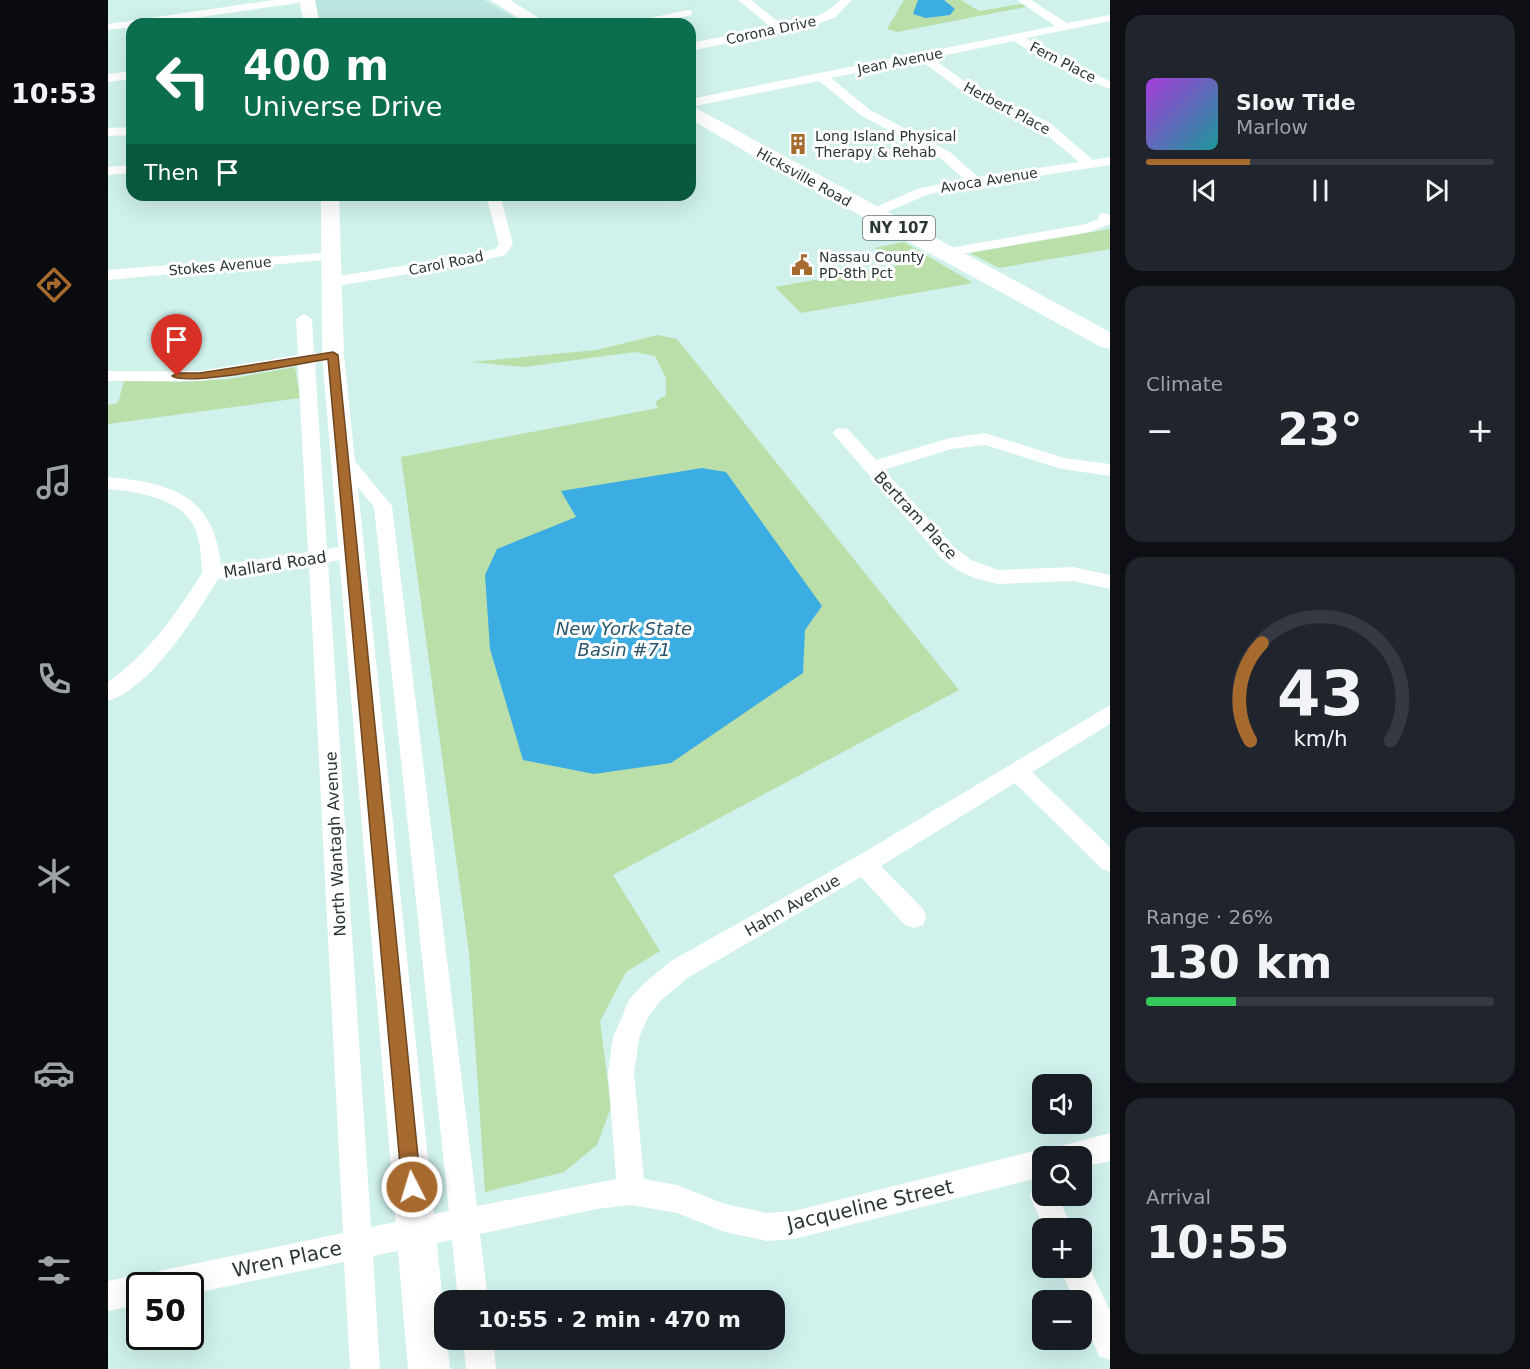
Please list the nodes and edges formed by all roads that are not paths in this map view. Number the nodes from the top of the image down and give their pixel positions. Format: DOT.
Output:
graph roads {
  1 [pos="298,0"];
  2 [pos="307,0"];
  3 [pos="498,0"];
  4 [pos="744,0"];
  5 [pos="846,0"];
  6 [pos="1023,0"];
  7 [pos="688,14"];
  8 [pos="171,18"];
  9 [pos="311,18"];
  10 [pos="530,18"];
  11 [pos="667,18"];
  12 [pos="1109,19"];
  13 [pos="126,24"];
  14 [pos="108,27"];
  15 [pos="1065,27"];
  16 [pos="780,29"];
  17 [pos="1016,37"];
  18 [pos="696,46"];
  19 [pos="922,56"];
  20 [pos="126,76"];
  21 [pos="822,76"];
  22 [pos="108,78"];
  23 [pos="1110,86"];
  24 [pos="696,102"];
  25 [pos="696,114"];
  26 [pos="126,131"];
  27 [pos="108,132"];
  28 [pos="1110,161"];
  29 [pos="1090,164"];
  30 [pos="126,170"];
  31 [pos="108,171"];
  32 [pos="975,182"];
  33 [pos="330,201"];
  34 [pos="495,201"];
  35 [pos="872,214"];
  36 [pos="1104,217"];
  37 [pos="944,253"];
  38 [pos="331,256"];
  39 [pos="108,275"];
  40 [pos="332,282"];
  41 [pos="304,319"];
  42 [pos="1110,342"];
  43 [pos="333,355"];
  44 [pos="305,359"];
  45 [pos="108,376"];
  46 [pos="842,433"];
  47 [pos="343,458"];
  48 [pos="873,467"];
  49 [pos="1110,470"];
  50 [pos="108,483"];
  51 [pos="335,554"];
  52 [pos="212,573"];
  53 [pos="1110,582"];
  54 [pos="108,693"];
  55 [pos="1110,713"];
  56 [pos="1017,771"];
  57 [pos="1110,862"];
  58 [pos="864,864"];
  59 [pos="914,917"];
  60 [pos="1110,1147"];
  61 [pos="1092,1151"];
  62 [pos="1032,1166"];
  63 [pos="631,1191"];
  64 [pos="464,1222"];
  65 [pos="416,1233"];
  66 [pos="358,1245"];
  67 [pos="204,1277"];
  68 [pos="1080,1278"];
  69 [pos="472,1290"];
  70 [pos="126,1293"];
  71 [pos="108,1296"];
  72 [pos="1110,1345"];
  73 [pos="479,1350"];
  74 [pos="365,1369"];
  75 [pos="429,1369"];
  76 [pos="481,1369"];
  1 -- 8 [label="street"];
  2 -- 9 [label="main road"];
  3 -- 10 [label="main road"];
  4 -- 16 [label="street"];
  5 -- 16 [label="street, Corona Drive"];
  6 -- 15 [label="street"];
  7 -- 11 [label="street"];
  12 -- 15 [label="street, Jean Avenue"];
  13 -- 14 [label="street"];
  15 -- 17 [label="street, Jean Avenue"];
  16 -- 18 [label="street, Corona Drive"];
  17 -- 19 [label="street, Jean Avenue"];
  17 -- 23 [label="street, Fern Place"];
  19 -- 21 [label="street, Jean Avenue"];
  19 -- 29 [label="street, Herbert Place"];
  20 -- 22 [label="street"];
  21 -- 24 [label="street, Jean Avenue"];
  21 -- 32 [label="street"];
  25 -- 35 [label="main road, Hicksville Road / NY 107"];
  26 -- 27 [label="street"];
  28 -- 29 [label="street, Avoca Avenue"];
  29 -- 32 [label="street, Avoca Avenue"];
  30 -- 31 [label="street"];
  32 -- 35 [label="street, Avoca Avenue"];
  33 -- 38 [label="main road, North Wantagh Avenue"];
  34 -- 40 [label="street, Carol Road"];
  35 -- 37 [label="main road, Hicksville Road / NY 107"];
  36 -- 37 [label="street"];
  37 -- 42 [label="main road, Hicksville Road / NY 107"];
  38 -- 39 [label="street, Stokes Avenue"];
  38 -- 40 [label="main road, North Wantagh Avenue"];
  40 -- 43 [label="main road, North Wantagh Avenue"];
  41 -- 44 [label="street, North Wantagh Avenue"];
  43 -- 44 [label="street"];
  43 -- 47 [label="main road, North Wantagh Avenue"];
  44 -- 45 [label="street"];
  44 -- 51 [label="street, North Wantagh Avenue"];
  46 -- 48 [label="street, Bertram Place"];
  47 -- 51 [label="main road, North Wantagh Avenue"];
  47 -- 64 [label="street"];
  48 -- 49 [label="street"];
  48 -- 53 [label="street, Bertram Place"];
  50 -- 52 [label="street, Mallard Road"];
  51 -- 52 [label="street, Mallard Road"];
  51 -- 65 [label="main road, North Wantagh Avenue"];
  51 -- 66 [label="street, North Wantagh Avenue"];
  52 -- 54 [label="street"];
  55 -- 56 [label="street, Hahn Avenue"];
  56 -- 57 [label="street"];
  56 -- 58 [label="street, Hahn Avenue"];
  58 -- 59 [label="street"];
  58 -- 63 [label="street, Hahn Avenue"];
  60 -- 61 [label="street"];
  62 -- 63 [label="street, Jacqueline Street"];
  63 -- 64 [label="street, Jacqueline Street"];
  64 -- 65 [label="street, Jacqueline Street"];
  64 -- 69 [label="street"];
  65 -- 66 [label="street, Wren Place"];
  65 -- 75 [label="main road, North Wantagh Avenue"];
  66 -- 67 [label="street, Wren Place"];
  66 -- 74 [label="street, North Wantagh Avenue"];
  68 -- 72 [label="street"];
  70 -- 71 [label="street"];
  73 -- 76 [label="street"];
}
